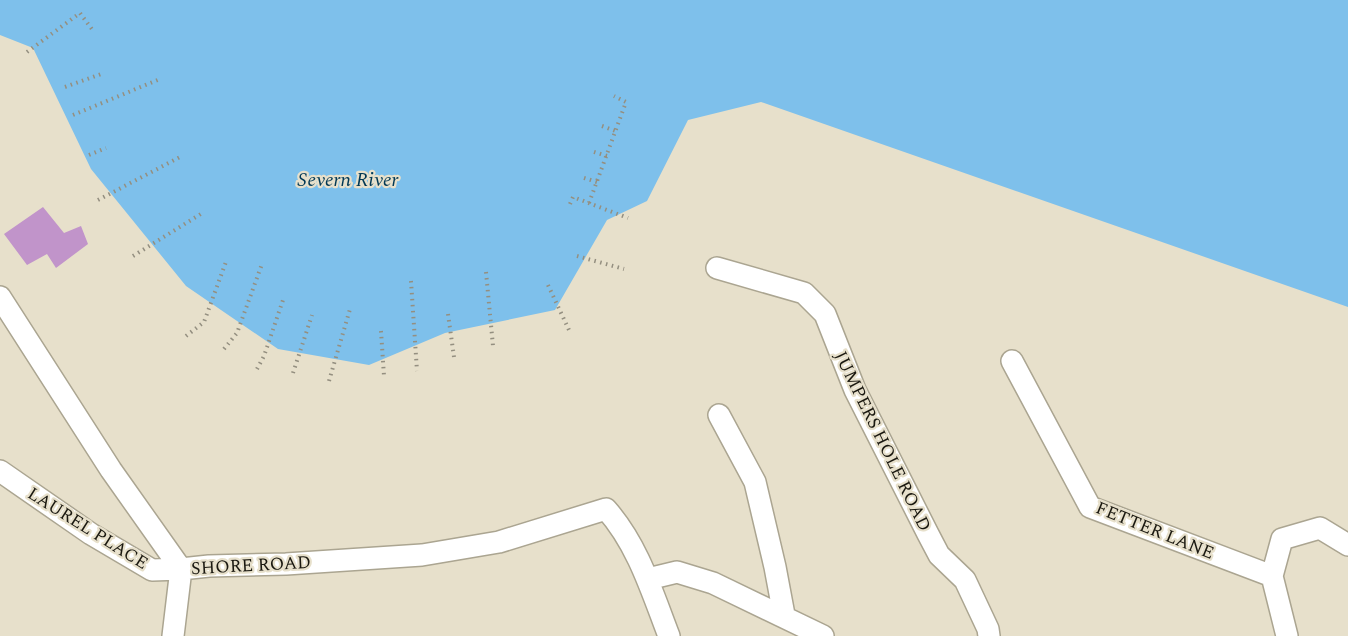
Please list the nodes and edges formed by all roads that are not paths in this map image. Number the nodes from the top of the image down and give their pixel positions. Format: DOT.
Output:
graph roads {
  1 [pos="717,268"];
  2 [pos="0,297"];
  3 [pos="1012,361"];
  4 [pos="719,415"];
  5 [pos="0,471"];
  6 [pos="1348,545"];
  7 [pos="181,569"];
  8 [pos="1272,576"];
  9 [pos="648,579"];
  10 [pos="784,615"];
  11 [pos="172,636"];
  12 [pos="669,636"];
  13 [pos="823,636"];
  14 [pos="989,636"];
  15 [pos="1287,636"];
  1 -- 14 [label="street, JUMPERS HOLE ROAD"];
  2 -- 7 [label="street, SHORE ROAD"];
  3 -- 8 [label="street, FETTER LANE"];
  4 -- 10 [label="street"];
  5 -- 7 [label="street, LAUREL PLACE"];
  6 -- 8 [label="street"];
  7 -- 9 [label="street, SHORE ROAD"];
  7 -- 11 [label="street"];
  8 -- 15 [label="street"];
  9 -- 10 [label="street"];
  9 -- 12 [label="street"];
  10 -- 13 [label="street"];
}
